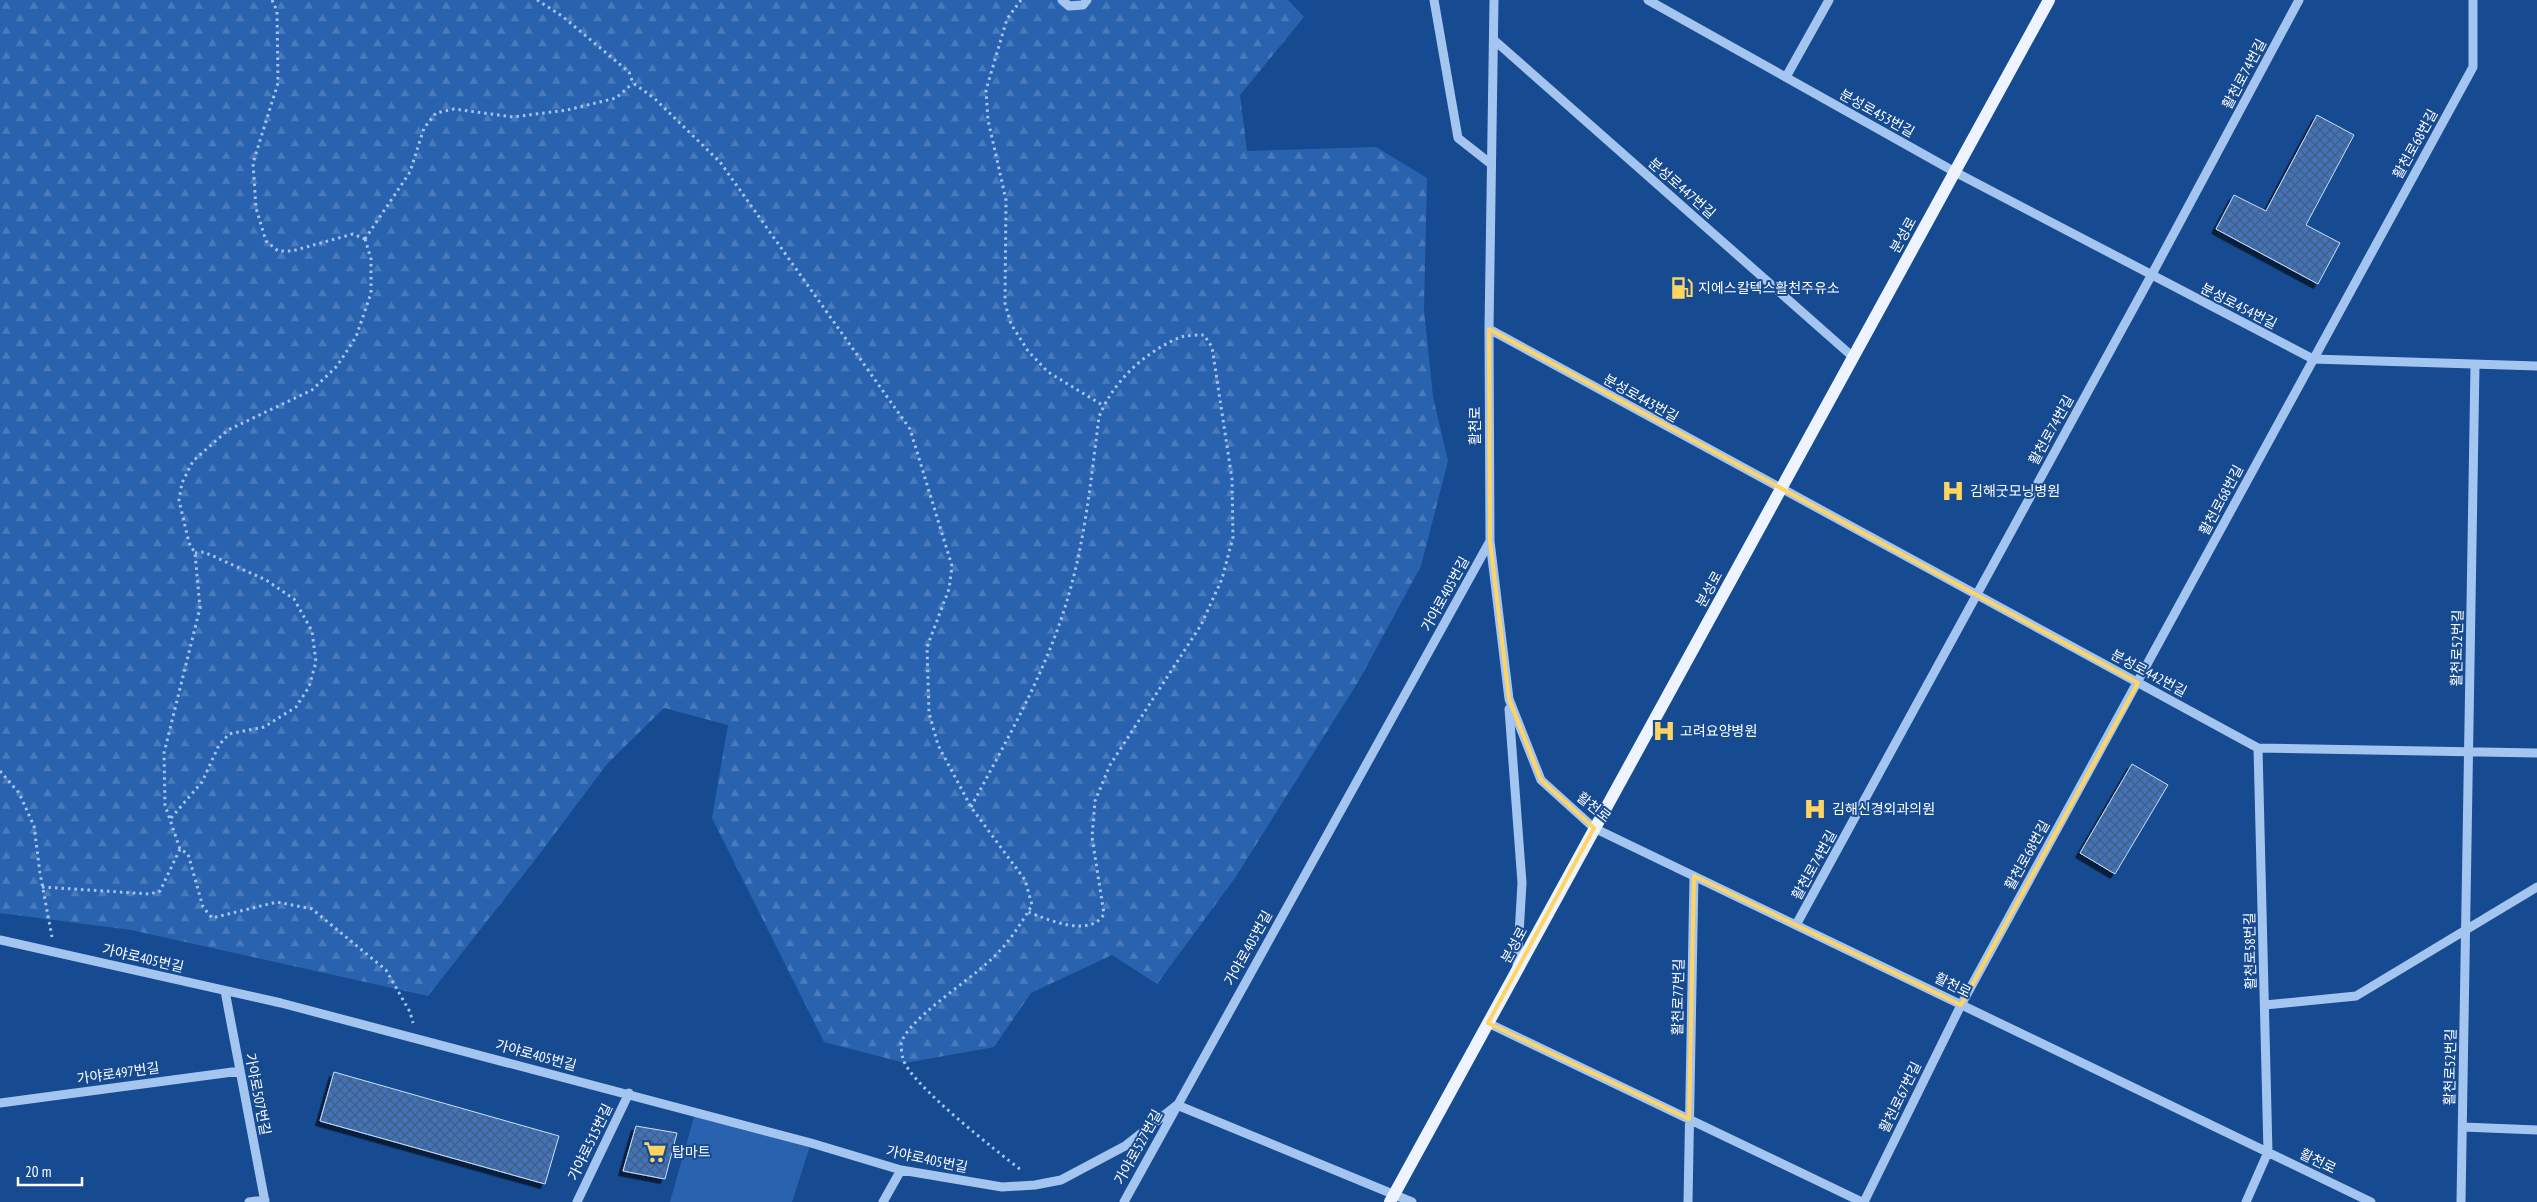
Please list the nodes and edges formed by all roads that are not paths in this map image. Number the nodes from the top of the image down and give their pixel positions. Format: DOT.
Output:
graph roads {
  1 [pos="1062,0"];
  2 [pos="1087,0"];
  3 [pos="1434,0"];
  4 [pos="1494,0"];
  5 [pos="1829,0"];
  6 [pos="2050,0"];
  7 [pos="2299,0"];
  8 [pos="2473,0"];
  9 [pos="1653,1"];
  10 [pos="1494,40"];
  11 [pos="1786,78"];
  12 [pos="1491,164"];
  13 [pos="1955,172"];
  14 [pos="2152,276"];
  15 [pos="1488,329"];
  16 [pos="1853,357"];
  17 [pos="2313,359"];
  18 [pos="2475,365"];
  19 [pos="2537,366"];
  20 [pos="1780,490"];
  21 [pos="1490,541"];
  22 [pos="1976,596"];
  23 [pos="2138,683"];
  24 [pos="1509,699"];
  25 [pos="2258,748"];
  26 [pos="2469,752"];
  27 [pos="2537,753"];
  28 [pos="1594,828"];
  29 [pos="1694,876"];
  30 [pos="2537,887"];
  31 [pos="1796,925"];
  32 [pos="2466,932"];
  33 [pos="0,940"];
  34 [pos="1516,970"];
  35 [pos="225,991"];
  36 [pos="1961,1004"];
  37 [pos="2265,1005"];
  38 [pos="1488,1023"];
  39 [pos="240,1071"];
  40 [pos="629,1093"];
  41 [pos="0,1103"];
  42 [pos="1177,1105"];
  43 [pos="1690,1119"];
  44 [pos="2463,1127"];
  45 [pos="2537,1130"];
  46 [pos="2268,1152"];
  47 [pos="901,1170"];
  48 [pos="1392,1198"];
  49 [pos="265,1201"];
  50 [pos="249,1202"];
  51 [pos="577,1202"];
  52 [pos="883,1202"];
  53 [pos="1124,1202"];
  54 [pos="1412,1202"];
  55 [pos="1688,1202"];
  56 [pos="1863,1202"];
  57 [pos="2246,1202"];
  58 [pos="2372,1202"];
  59 [pos="2461,1202"];
  1 -- 2 [label="street"];
  3 -- 12 [label="street"];
  4 -- 10 [label="street, 활천로"];
  5 -- 11 [label="street"];
  6 -- 13 [label="main road, 분성로"];
  7 -- 14 [label="street, 활천로74번길"];
  8 -- 17 [label="street, 활천로68번길"];
  9 -- 11 [label="street, 분성로453번길"];
  10 -- 12 [label="street, 활천로"];
  10 -- 16 [label="street, 분성로447번길"];
  11 -- 13 [label="street, 분성로453번길"];
  12 -- 15 [label="street, 활천로"];
  13 -- 14 [label="street, 분성로454번길"];
  13 -- 16 [label="main road, 분성로"];
  14 -- 17 [label="street, 분성로454번길"];
  14 -- 22 [label="street, 활천로74번길"];
  15 -- 20 [label="street, 분성로443번길"];
  15 -- 21 [label="street, 활천로"];
  16 -- 20 [label="main road, 분성로"];
  17 -- 18 [label="street, 분성로454번길"];
  17 -- 23 [label="street, 활천로68번길"];
  18 -- 19 [label="street, 분성로454번길"];
  18 -- 26 [label="street, 활천로52번길"];
  20 -- 22 [label="street, 분성로442번길"];
  20 -- 28 [label="main road, 분성로"];
  21 -- 24 [label="street, 활천로"];
  21 -- 42 [label="street, 가야로405번길"];
  22 -- 23 [label="street, 분성로442번길"];
  22 -- 31 [label="street, 활천로74번길"];
  23 -- 25 [label="street, 분성로442번길"];
  23 -- 36 [label="street, 활천로68번길"];
  24 -- 28 [label="street, 활천로"];
  24 -- 34 [label="street"];
  25 -- 26 [label="street, 분성로442번길"];
  25 -- 37 [label="street, 활천로58번길"];
  26 -- 27 [label="street, 분성로442번길"];
  26 -- 32 [label="street, 활천로52번길"];
  28 -- 29 [label="street, 활천로"];
  28 -- 34 [label="main road, 분성로"];
  29 -- 31 [label="street, 활천로"];
  29 -- 43 [label="street, 활천로77번길"];
  30 -- 32 [label="street"];
  31 -- 36 [label="street, 활천로"];
  32 -- 37 [label="street"];
  32 -- 44 [label="street, 활천로52번길"];
  33 -- 35 [label="street, 가야로405번길"];
  34 -- 38 [label="main road, 분성로"];
  35 -- 39 [label="street, 가야로507번길"];
  35 -- 40 [label="street, 가야로405번길"];
  36 -- 46 [label="street, 활천로"];
  36 -- 56 [label="street, 활천로67번길"];
  37 -- 46 [label="street, 활천로58번길"];
  38 -- 43 [label="street"];
  38 -- 48 [label="main road, 분성로"];
  39 -- 41 [label="street, 가야로497번길"];
  39 -- 49 [label="street, 가야로507번길"];
  40 -- 47 [label="street, 가야로405번길"];
  40 -- 51 [label="street, 가야로515번길"];
  42 -- 47 [label="street, 가야로405번길"];
  42 -- 48 [label="street"];
  42 -- 53 [label="street, 가야로527번길"];
  43 -- 55 [label="street, 활천로77번길"];
  43 -- 56 [label="street, 활천로67번길"];
  44 -- 45 [label="street"];
  44 -- 59 [label="street, 활천로52번길"];
  46 -- 57 [label="street"];
  46 -- 58 [label="street, 활천로"];
  47 -- 52 [label="street"];
  48 -- 54 [label="street"];
  49 -- 50 [label="street"];
}
